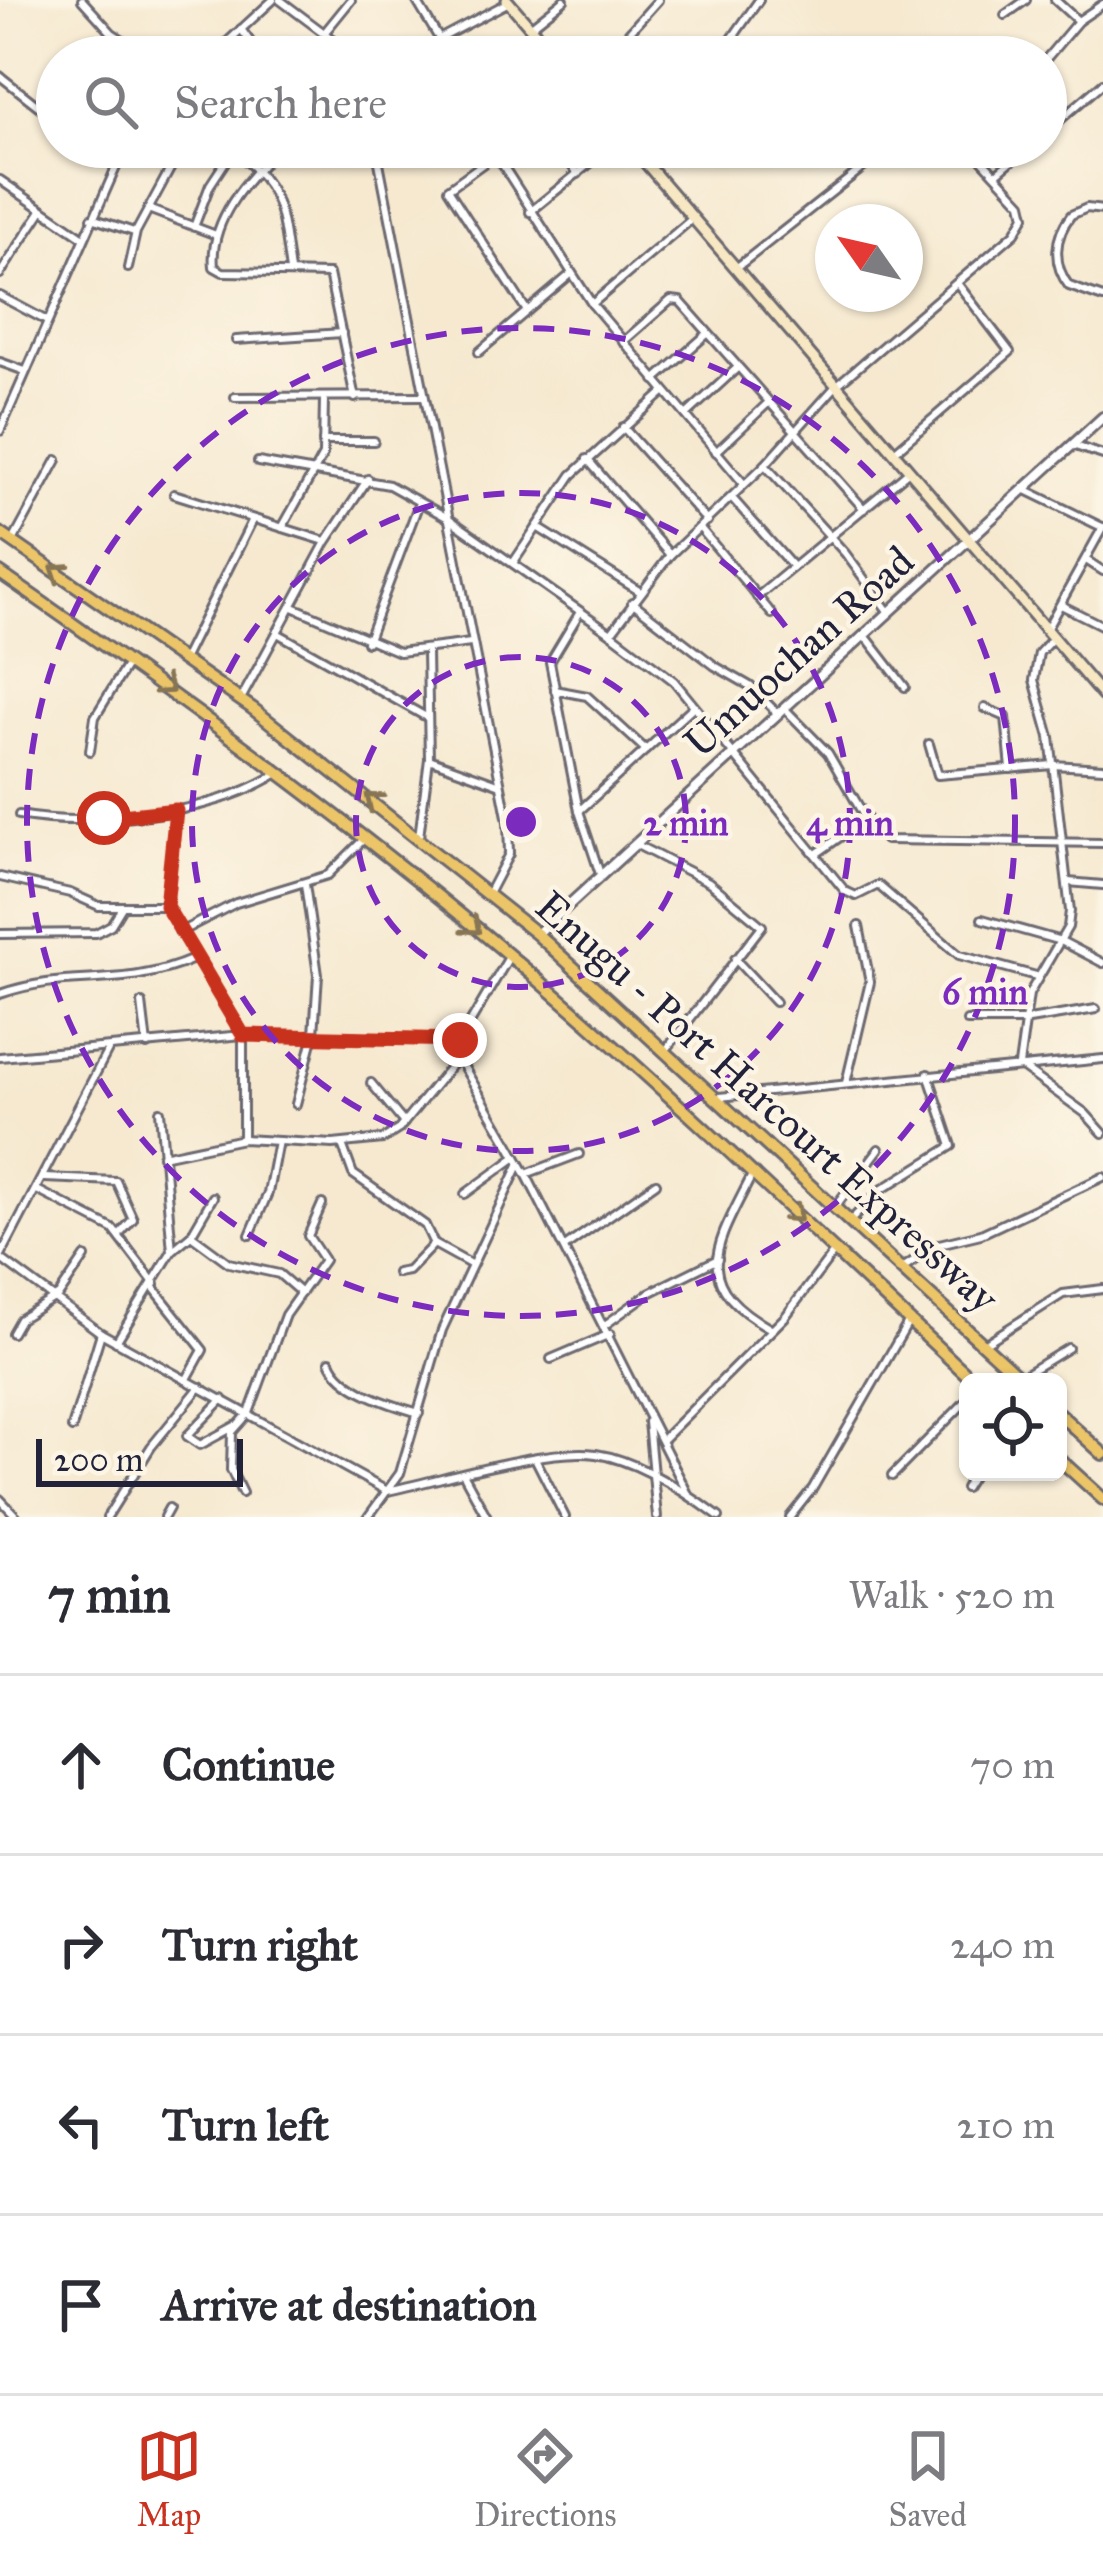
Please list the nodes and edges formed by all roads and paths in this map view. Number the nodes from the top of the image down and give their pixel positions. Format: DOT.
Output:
graph roads {
  1 [pos="82,0"];
  2 [pos="277,0"];
  3 [pos="351,0"];
  4 [pos="416,0"];
  5 [pos="564,0"];
  6 [pos="658,0"];
  7 [pos="759,0"];
  8 [pos="1026,0"];
  9 [pos="1055,0"];
  10 [pos="508,1"];
  11 [pos="1103,4"];
  12 [pos="1005,15"];
  13 [pos="1078,21"];
  14 [pos="530,27"];
  15 [pos="241,29"];
  16 [pos="325,32"];
  17 [pos="117,36"];
  18 [pos="234,36"];
  19 [pos="246,36"];
  20 [pos="330,36"];
  21 [pos="440,36"];
  22 [pos="445,36"];
  23 [pos="537,36"];
  24 [pos="626,36"];
  25 [pos="733,36"];
  26 [pos="1065,36"];
  27 [pos="0,76"];
  28 [pos="1103,83"];
  29 [pos="36,105"];
  30 [pos="1067,114"];
  31 [pos="115,168"];
  32 [pos="170,168"];
  33 [pos="220,168"];
  34 [pos="380,168"];
  35 [pos="473,168"];
  36 [pos="503,168"];
  37 [pos="574,168"];
  38 [pos="585,168"];
  39 [pos="650,168"];
  40 [pos="862,168"];
  41 [pos="990,168"];
  42 [pos="1003,168"];
  43 [pos="258,169"];
  44 [pos="578,174"];
  45 [pos="996,174"];
  46 [pos="0,180"];
  47 [pos="148,208"];
  48 [pos="1103,210"];
  49 [pos="42,211"];
  50 [pos="530,212"];
  51 [pos="92,218"];
  52 [pos="693,218"];
  53 [pos="194,227"];
  54 [pos="136,232"];
  55 [pos="215,235"];
  56 [pos="83,238"];
  57 [pos="128,268"];
  58 [pos="736,268"];
  59 [pos="290,271"];
  60 [pos="0,274"];
  61 [pos="571,274"];
  62 [pos="957,282"];
  63 [pos="0,296"];
  64 [pos="1103,298"];
  65 [pos="592,304"];
  66 [pos="527,311"];
  67 [pos="45,320"];
  68 [pos="342,333"];
  69 [pos="707,334"];
  70 [pos="236,340"];
  71 [pos="623,341"];
  72 [pos="479,352"];
  73 [pos="0,362"];
  74 [pos="736,369"];
  75 [pos="25,371"];
  76 [pos="655,380"];
  77 [pos="836,386"];
  78 [pos="664,392"];
  79 [pos="423,396"];
  80 [pos="235,397"];
  81 [pos="324,398"];
  82 [pos="355,398"];
  83 [pos="768,404"];
  84 [pos="685,416"];
  85 [pos="1103,417"];
  86 [pos="623,427"];
  87 [pos="0,430"];
  88 [pos="796,430"];
  89 [pos="323,441"];
  90 [pos="374,441"];
  91 [pos="1072,445"];
  92 [pos="716,452"];
  93 [pos="893,453"];
  94 [pos="1103,455"];
  95 [pos="586,459"];
  96 [pos="57,460"];
  97 [pos="258,462"];
  98 [pos="766,465"];
  99 [pos="316,469"];
  100 [pos="909,471"];
  101 [pos="368,478"];
  102 [pos="745,485"];
  103 [pos="1024,489"];
  104 [pos="174,494"];
  105 [pos="732,498"];
  106 [pos="419,503"];
  107 [pos="864,509"];
  108 [pos="448,518"];
  109 [pos="253,519"];
  110 [pos="707,520"];
  111 [pos="536,527"];
  112 [pos="1103,527"];
  113 [pos="282,528"];
  114 [pos="700,528"];
  115 [pos="0,532"];
  116 [pos="831,537"];
  117 [pos="969,540"];
  118 [pos="13,541"];
  119 [pos="326,542"];
  120 [pos="670,555"];
  121 [pos="1086,560"];
  122 [pos="512,564"];
  123 [pos="794,568"];
  124 [pos="1103,572"];
  125 [pos="0,573"];
  126 [pos="639,591"];
  127 [pos="757,597"];
  128 [pos="632,602"];
  129 [pos="1063,606"];
  130 [pos="293,607"];
  131 [pos="888,611"];
  132 [pos="580,612"];
  133 [pos="772,614"];
  134 [pos="1103,626"];
  135 [pos="1051,632"];
  136 [pos="279,634"];
  137 [pos="611,634"];
  138 [pos="864,634"];
  139 [pos="367,642"];
  140 [pos="472,643"];
  141 [pos="427,652"];
  142 [pos="184,658"];
  143 [pos="129,662"];
  144 [pos="905,687"];
  145 [pos="555,690"];
  146 [pos="1103,696"];
  147 [pos="241,699"];
  148 [pos="694,706"];
  149 [pos="985,708"];
  150 [pos="780,711"];
  151 [pos="428,718"];
  152 [pos="929,744"];
  153 [pos="646,750"];
  154 [pos="90,751"];
  155 [pos="732,754"];
  156 [pos="429,759"];
  157 [pos="1053,765"];
  158 [pos="1103,768"];
  159 [pos="1011,769"];
  160 [pos="281,771"];
  161 [pos="500,785"];
  162 [pos="176,810"];
  163 [pos="579,811"];
  164 [pos="20,815"];
  165 [pos="867,818"];
  166 [pos="366,837"];
  167 [pos="419,837"];
  168 [pos="633,843"];
  169 [pos="1064,843"];
  170 [pos="1103,843"];
  171 [pos="814,855"];
  172 [pos="600,874"];
  173 [pos="0,877"];
  174 [pos="1068,882"];
  175 [pos="305,884"];
  176 [pos="1103,885"];
  177 [pos="488,895"];
  178 [pos="166,906"];
  179 [pos="122,907"];
  180 [pos="982,919"];
  181 [pos="859,926"];
  182 [pos="180,932"];
  183 [pos="0,934"];
  184 [pos="537,934"];
  185 [pos="1061,941"];
  186 [pos="509,957"];
  187 [pos="195,958"];
  188 [pos="735,959"];
  189 [pos="1103,962"];
  190 [pos="1036,976"];
  191 [pos="0,994"];
  192 [pos="775,1002"];
  193 [pos="142,1004"];
  194 [pos="1096,1010"];
  195 [pos="967,1021"];
  196 [pos="1023,1021"];
  197 [pos="314,1034"];
  198 [pos="243,1035"];
  199 [pos="460,1040"];
  200 [pos="147,1046"];
  201 [pos="108,1050"];
  202 [pos="666,1050"];
  203 [pos="0,1055"];
  204 [pos="458,1057"];
  205 [pos="1103,1059"];
  206 [pos="1019,1065"];
  207 [pos="928,1074"];
  208 [pos="370,1083"];
  209 [pos="845,1083"];
  210 [pos="716,1097"];
  211 [pos="296,1104"];
  212 [pos="160,1111"];
  213 [pos="404,1123"];
  214 [pos="1103,1133"];
  215 [pos="243,1139"];
  216 [pos="278,1140"];
  217 [pos="342,1144"];
  218 [pos="879,1149"];
  219 [pos="579,1154"];
  220 [pos="162,1156"];
  221 [pos="518,1160"];
  222 [pos="526,1174"];
  223 [pos="752,1174"];
  224 [pos="1103,1177"];
  225 [pos="44,1178"];
  226 [pos="656,1183"];
  227 [pos="37,1190"];
  228 [pos="465,1194"];
  229 [pos="213,1197"];
  230 [pos="322,1204"];
  231 [pos="835,1207"];
  232 [pos="850,1221"];
  233 [pos="170,1234"];
  234 [pos="119,1235"];
  235 [pos="191,1235"];
  236 [pos="250,1235"];
  237 [pos="182,1240"];
  238 [pos="434,1244"];
  239 [pos="565,1247"];
  240 [pos="172,1251"];
  241 [pos="834,1251"];
  242 [pos="85,1257"];
  243 [pos="718,1259"];
  244 [pos="1,1261"];
  245 [pos="472,1265"];
  246 [pos="902,1269"];
  247 [pos="398,1273"];
  248 [pos="154,1286"];
  249 [pos="1103,1289"];
  250 [pos="303,1294"];
  251 [pos="53,1299"];
  252 [pos="909,1322"];
  253 [pos="604,1325"];
  254 [pos="771,1329"];
  255 [pos="12,1333"];
  256 [pos="101,1333"];
  257 [pos="610,1334"];
  258 [pos="116,1342"];
  259 [pos="984,1345"];
  260 [pos="1068,1348"];
  261 [pos="551,1359"];
  262 [pos="330,1361"];
  263 [pos="965,1373"];
  264 [pos="1010,1373"];
  265 [pos="1024,1373"];
  266 [pos="187,1379"];
  267 [pos="200,1387"];
  268 [pos="223,1400"];
  269 [pos="959,1408"];
  270 [pos="249,1413"];
  271 [pos="419,1413"];
  272 [pos="649,1418"];
  273 [pos="1067,1421"];
  274 [pos="239,1424"];
  275 [pos="72,1428"];
  276 [pos="663,1438"];
  277 [pos="1103,1454"];
  278 [pos="536,1460"];
  279 [pos="1067,1466"];
  280 [pos="892,1476"];
  281 [pos="465,1477"];
  282 [pos="650,1477"];
  283 [pos="969,1481"];
  284 [pos="965,1488"];
  285 [pos="387,1491"];
  286 [pos="242,1493"];
  287 [pos="688,1494"];
  288 [pos="0,1499"];
  289 [pos="1103,1499"];
  290 [pos="169,1508"];
  291 [pos="378,1513"];
  292 [pos="13,1516"];
  293 [pos="107,1517"];
  294 [pos="164,1517"];
  295 [pos="368,1517"];
  296 [pos="487,1517"];
  297 [pos="565,1517"];
  298 [pos="657,1517"];
  299 [pos="719,1517"];
  300 [pos="790,1517"];
  1 -- 17 [label="street"];
  2 -- 15 [label="street"];
  2 -- 16 [label="street"];
  3 -- 16 [label="street"];
  4 -- 21 [label="street"];
  5 -- 14 [label="street"];
  6 -- 24 [label="street"];
  7 -- 25 [label="street"];
  8 -- 12 [label="street"];
  9 -- 13 [label="street"];
  10 -- 14 [label="main road"];
  10 -- 22 [label="street"];
  11 -- 13 [label="street"];
  13 -- 26 [label="street"];
  14 -- 23 [label="main road"];
  15 -- 18 [label="street"];
  15 -- 19 [label="street"];
  16 -- 20 [label="street"];
  27 -- 29 [label="street"];
  28 -- 30 [label="street"];
  31 -- 51 [label="street"];
  32 -- 47 [label="street"];
  33 -- 53 [label="street"];
  34 -- 79 [label="street"];
  35 -- 66 [label="street"];
  36 -- 50 [label="street"];
  37 -- 44 [label="street"];
  38 -- 44 [label="street"];
  39 -- 52 [label="main road"];
  40 -- 58 [label="street"];
  41 -- 45 [label="street"];
  42 -- 45 [label="street"];
  43 -- 55 [label="street"];
  43 -- 59 [label="street"];
  44 -- 50 [label="street"];
  45 -- 62 [label="street"];
  46 -- 49 [label="street"];
  47 -- 53 [label="street"];
  47 -- 54 [label="street"];
  48 -- 64 [label="street"];
  49 -- 56 [label="street"];
  49 -- 60 [label="street"];
  50 -- 61 [label="street"];
  51 -- 54 [label="street"];
  51 -- 56 [label="street"];
  52 -- 58 [label="main road"];
  52 -- 65 [label="street"];
  53 -- 55 [label="street"];
  54 -- 57 [label="street"];
  55 -- 59 [label="street"];
  56 -- 67 [label="street"];
  58 -- 77 [label="main road"];
  59 -- 68 [label="street"];
  61 -- 65 [label="street"];
  61 -- 66 [label="street"];
  62 -- 77 [label="street"];
  62 -- 93 [label="street"];
  63 -- 67 [label="street"];
  65 -- 71 [label="street"];
  66 -- 72 [label="street"];
  67 -- 75 [label="street"];
  68 -- 70 [label="street"];
  68 -- 82 [label="street"];
  69 -- 71 [label="street"];
  69 -- 74 [label="street"];
  69 -- 76 [label="street"];
  71 -- 76 [label="street"];
  73 -- 75 [label="street"];
  74 -- 83 [label="street"];
  74 -- 84 [label="street"];
  75 -- 87 [label="street"];
  76 -- 78 [label="street"];
  77 -- 88 [label="street"];
  77 -- 93 [label="main road"];
  78 -- 84 [label="street"];
  78 -- 86 [label="street"];
  79 -- 82 [label="street"];
  79 -- 108 [label="street"];
  80 -- 81 [label="street"];
  81 -- 82 [label="street"];
  81 -- 89 [label="street"];
  83 -- 88 [label="street"];
  83 -- 92 [label="street"];
  84 -- 92 [label="street"];
  85 -- 91 [label="street, Umuochan Road"];
  86 -- 95 [label="street"];
  86 -- 110 [label="street"];
  88 -- 98 [label="street"];
  88 -- 107 [label="street"];
  89 -- 90 [label="street"];
  89 -- 99 [label="street"];
  91 -- 94 [label="street"];
  91 -- 103 [label="street, Umuochan Road"];
  92 -- 102 [label="street"];
  93 -- 100 [label="main road"];
  95 -- 111 [label="street"];
  95 -- 120 [label="street"];
  96 -- 118 [label="street"];
  97 -- 99 [label="street"];
  98 -- 102 [label="street"];
  98 -- 116 [label="street"];
  99 -- 101 [label="street"];
  99 -- 113 [label="street"];
  100 -- 107 [label="street"];
  100 -- 117 [label="main road"];
  101 -- 106 [label="street"];
  101 -- 119 [label="street"];
  102 -- 105 [label="street"];
  103 -- 112 [label="street"];
  103 -- 117 [label="street, Umuochan Road"];
  104 -- 109 [label="street"];
  105 -- 110 [label="street"];
  105 -- 123 [label="street"];
  106 -- 108 [label="street"];
  106 -- 139 [label="street"];
  107 -- 116 [label="street"];
  108 -- 122 [label="street"];
  108 -- 140 [label="street"];
  109 -- 113 [label="street"];
  109 -- 142 [label="street"];
  110 -- 114 [label="street"];
  111 -- 122 [label="street"];
  111 -- 126 [label="street"];
  112 -- 121 [label="street"];
  113 -- 119 [label="street"];
  114 -- 120 [label="street"];
  114 -- 127 [label="street"];
  115 -- 118 [label="highway, Enugu - Port Harcourt Expressway"];
  116 -- 123 [label="street"];
  116 -- 131 [label="street"];
  117 -- 131 [label="street, Umuochan Road"];
  117 -- 135 [label="main road"];
  142 -- 118 [label="highway, Enugu - Port Harcourt Expressway, one-way"];
  119 -- 130 [label="street"];
  120 -- 126 [label="street"];
  121 -- 124 [label="street"];
  121 -- 129 [label="street"];
  122 -- 132 [label="street"];
  123 -- 127 [label="street"];
  125 -- 143 [label="highway, Enugu - Port Harcourt Expressway"];
  126 -- 128 [label="street"];
  127 -- 133 [label="street"];
  128 -- 137 [label="street"];
  128 -- 150 [label="street"];
  129 -- 134 [label="street"];
  129 -- 135 [label="street"];
  130 -- 136 [label="street"];
  130 -- 139 [label="street"];
  131 -- 138 [label="street, Umuochan Road"];
  132 -- 137 [label="street"];
  132 -- 145 [label="street"];
  135 -- 146 [label="main road"];
  135 -- 157 [label="street"];
  136 -- 147 [label="street"];
  136 -- 151 [label="street"];
  137 -- 148 [label="street"];
  138 -- 144 [label="street"];
  138 -- 150 [label="street, Umuochan Road"];
  139 -- 141 [label="street"];
  140 -- 141 [label="street"];
  140 -- 161 [label="street"];
  141 -- 151 [label="street"];
  142 -- 147 [label="highway, Enugu - Port Harcourt Expressway"];
  143 -- 154 [label="street"];
  143 -- 160 [label="highway, Enugu - Port Harcourt Expressway, one-way"];
  145 -- 153 [label="street"];
  145 -- 163 [label="street"];
  167 -- 147 [label="highway, Enugu - Port Harcourt Expressway, one-way"];
  148 -- 153 [label="street"];
  148 -- 155 [label="street"];
  149 -- 159 [label="street"];
  150 -- 155 [label="street, Umuochan Road"];
  150 -- 165 [label="street"];
  151 -- 156 [label="street"];
  152 -- 159 [label="street"];
  153 -- 163 [label="street"];
  155 -- 168 [label="street, Umuochan Road"];
  155 -- 171 [label="street"];
  156 -- 161 [label="street"];
  156 -- 167 [label="street"];
  157 -- 158 [label="street"];
  157 -- 159 [label="street"];
  157 -- 169 [label="street"];
  160 -- 162 [label="street"];
  160 -- 166 [label="highway, Enugu - Port Harcourt Expressway"];
  161 -- 177 [label="street"];
  162 -- 164 [label="street"];
  162 -- 178 [label="street"];
  163 -- 172 [label="street"];
  165 -- 169 [label="street"];
  165 -- 171 [label="street"];
  166 -- 175 [label="street"];
  166 -- 186 [label="highway, Enugu - Port Harcourt Expressway, one-way"];
  167 -- 177 [label="highway, Enugu - Port Harcourt Expressway"];
  168 -- 172 [label="street, Umuochan Road"];
  168 -- 188 [label="street"];
  169 -- 170 [label="street"];
  169 -- 174 [label="street"];
  171 -- 190 [label="street"];
  172 -- 184 [label="street, Umuochan Road"];
  173 -- 179 [label="street"];
  174 -- 176 [label="street"];
  174 -- 185 [label="street"];
  175 -- 182 [label="street"];
  175 -- 197 [label="street"];
  177 -- 184 [label="highway, Enugu - Port Harcourt Expressway"];
  178 -- 179 [label="street"];
  178 -- 182 [label="street"];
  179 -- 183 [label="street"];
  180 -- 185 [label="street"];
  181 -- 209 [label="street"];
  182 -- 187 [label="street"];
  184 -- 202 [label="highway, Enugu - Port Harcourt Expressway"];
  185 -- 189 [label="street"];
  185 -- 190 [label="street"];
  186 -- 199 [label="street"];
  186 -- 223 [label="highway, Enugu - Port Harcourt Expressway"];
  187 -- 191 [label="street"];
  187 -- 198 [label="street"];
  188 -- 192 [label="street"];
  188 -- 202 [label="street"];
  190 -- 196 [label="street"];
  193 -- 200 [label="street"];
  194 -- 196 [label="street"];
  195 -- 196 [label="street"];
  196 -- 206 [label="street"];
  197 -- 198 [label="street"];
  197 -- 199 [label="street"];
  197 -- 211 [label="street"];
  198 -- 200 [label="street"];
  198 -- 215 [label="street"];
  199 -- 204 [label="street"];
  200 -- 201 [label="street"];
  201 -- 203 [label="street"];
  201 -- 225 [label="street"];
  202 -- 210 [label="highway, Enugu - Port Harcourt Expressway"];
  204 -- 213 [label="street"];
  204 -- 221 [label="street"];
  205 -- 206 [label="street"];
  206 -- 207 [label="street"];
  206 -- 214 [label="street"];
  207 -- 209 [label="street"];
  207 -- 232 [label="street"];
  208 -- 213 [label="street"];
  209 -- 210 [label="street"];
  210 -- 231 [label="highway, Enugu - Port Harcourt Expressway"];
  212 -- 220 [label="street"];
  213 -- 217 [label="street"];
  215 -- 216 [label="street"];
  215 -- 220 [label="street"];
  216 -- 217 [label="street"];
  216 -- 236 [label="street"];
  217 -- 238 [label="street"];
  218 -- 231 [label="street"];
  219 -- 222 [label="street"];
  220 -- 233 [label="street"];
  221 -- 222 [label="street"];
  221 -- 228 [label="street"];
  221 -- 245 [label="street"];
  222 -- 239 [label="street"];
  223 -- 241 [label="highway, Enugu - Port Harcourt Expressway, one-way"];
  223 -- 243 [label="street"];
  224 -- 246 [label="street"];
  225 -- 227 [label="street"];
  225 -- 234 [label="street"];
  226 -- 239 [label="street"];
  227 -- 234 [label="street"];
  227 -- 244 [label="street"];
  229 -- 235 [label="street"];
  230 -- 250 [label="street"];
  231 -- 232 [label="highway, Enugu - Port Harcourt Expressway"];
  232 -- 246 [label="highway, Enugu - Port Harcourt Expressway"];
  233 -- 237 [label="street"];
  233 -- 240 [label="street"];
  234 -- 248 [label="street"];
  235 -- 237 [label="street"];
  235 -- 250 [label="street"];
  237 -- 240 [label="street"];
  238 -- 245 [label="street"];
  238 -- 247 [label="street"];
  239 -- 253 [label="street"];
  240 -- 248 [label="street"];
  241 -- 252 [label="highway, Enugu - Port Harcourt Expressway"];
  241 -- 254 [label="street"];
  242 -- 251 [label="street"];
  243 -- 253 [label="street"];
  243 -- 254 [label="street"];
  244 -- 251 [label="street"];
  245 -- 271 [label="street"];
  246 -- 259 [label="highway, Enugu - Port Harcourt Expressway"];
  248 -- 258 [label="street"];
  248 -- 266 [label="street"];
  249 -- 259 [label="street"];
  250 -- 270 [label="street"];
  251 -- 255 [label="street"];
  251 -- 256 [label="street"];
  252 -- 263 [label="highway, Enugu - Port Harcourt Expressway"];
  252 -- 300 [label="street"];
  253 -- 257 [label="street"];
  254 -- 276 [label="street"];
  256 -- 258 [label="street"];
  256 -- 275 [label="street"];
  257 -- 261 [label="street"];
  257 -- 272 [label="street"];
  258 -- 266 [label="street"];
  259 -- 264 [label="highway, Enugu - Port Harcourt Expressway"];
  260 -- 265 [label="street"];
  262 -- 271 [label="street"];
  266 -- 267 [label="street"];
  267 -- 268 [label="street"];
  267 -- 293 [label="street"];
  268 -- 270 [label="street"];
  268 -- 274 [label="street"];
  269 -- 280 [label="street"];
  270 -- 274 [label="street"];
  270 -- 285 [label="street"];
  271 -- 285 [label="street"];
  272 -- 276 [label="street"];
  272 -- 282 [label="street"];
  273 -- 277 [label="highway"];
  274 -- 286 [label="street"];
  276 -- 287 [label="street"];
  278 -- 281 [label="street"];
  278 -- 282 [label="street"];
  278 -- 297 [label="street"];
  279 -- 289 [label="highway"];
  281 -- 285 [label="street"];
  281 -- 296 [label="street"];
  282 -- 287 [label="street"];
  282 -- 298 [label="street"];
  283 -- 284 [label="street"];
  285 -- 291 [label="street"];
  287 -- 299 [label="street"];
  288 -- 292 [label="street"];
  290 -- 294 [label="street"];
  291 -- 295 [label="street"];
}
